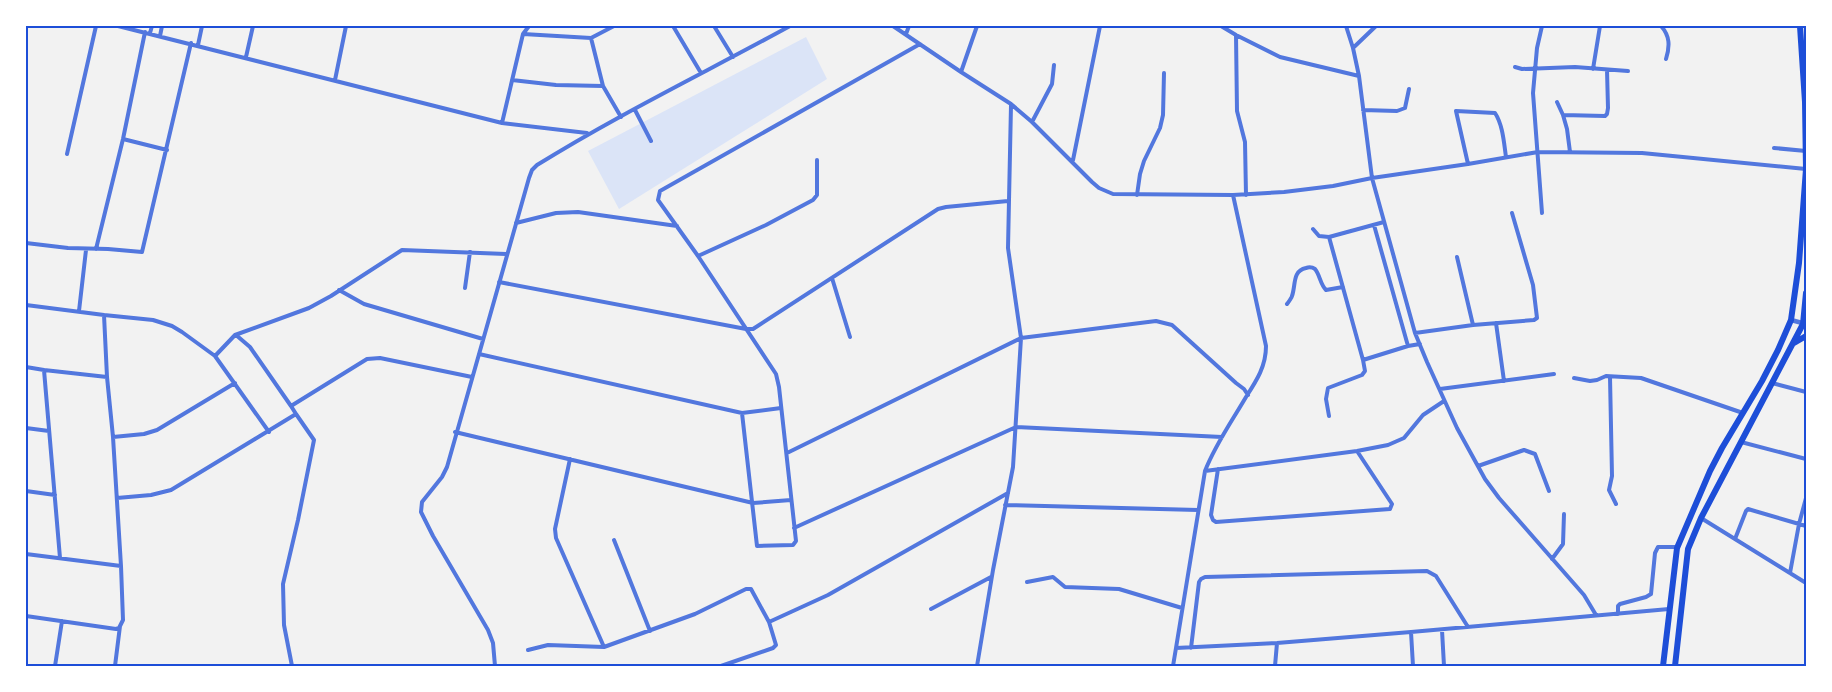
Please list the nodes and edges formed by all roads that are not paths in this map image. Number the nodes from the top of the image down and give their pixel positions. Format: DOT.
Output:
graph roads {
  1 [pos="96,26"];
  2 [pos="118,26"];
  3 [pos="152,26"];
  4 [pos="162,26"];
  5 [pos="202,26"];
  6 [pos="253,26"];
  7 [pos="346,26"];
  8 [pos="529,26"];
  9 [pos="614,26"];
  10 [pos="673,26"];
  11 [pos="714,26"];
  12 [pos="790,26"];
  13 [pos="893,26"];
  14 [pos="909,26"];
  15 [pos="977,26"];
  16 [pos="1100,26"];
  17 [pos="1221,26"];
  18 [pos="1346,26"];
  19 [pos="1376,26"];
  20 [pos="1542,26"];
  21 [pos="1600,26"];
  22 [pos="1661,26"];
  23 [pos="1800,26"];
  24 [pos="148,32"];
  25 [pos="523,34"];
  26 [pos="906,34"];
  27 [pos="160,36"];
  28 [pos="1236,36"];
  29 [pos="591,38"];
  30 [pos="191,43"];
  31 [pos="921,44"];
  32 [pos="198,45"];
  33 [pos="1353,48"];
  34 [pos="246,57"];
  35 [pos="733,57"];
  36 [pos="1666,59"];
  37 [pos="1054,65"];
  38 [pos="1515,67"];
  39 [pos="1535,68"];
  40 [pos="1593,69"];
  41 [pos="1607,70"];
  42 [pos="1628,71"];
  43 [pos="961,72"];
  44 [pos="701,73"];
  45 [pos="1164,73"];
  46 [pos="1359,76"];
  47 [pos="335,80"];
  48 [pos="513,80"];
  49 [pos="603,86"];
  50 [pos="1409,89"];
  51 [pos="1557,102"];
  52 [pos="1011,104"];
  53 [pos="634,110"];
  54 [pos="1363,110"];
  55 [pos="1563,115"];
  56 [pos="621,117"];
  57 [pos="1032,122"];
  58 [pos="502,123"];
  59 [pos="589,133"];
  60 [pos="123,139"];
  61 [pos="651,141"];
  62 [pos="1774,148"];
  63 [pos="167,150"];
  64 [pos="1806,151"];
  65 [pos="1538,152"];
  66 [pos="1570,152"];
  67 [pos="67,154"];
  68 [pos="1506,158"];
  69 [pos="817,160"];
  70 [pos="1073,161"];
  71 [pos="1468,164"];
  72 [pos="1806,170"];
  73 [pos="1372,178"];
  74 [pos="1137,195"];
  75 [pos="1233,195"];
  76 [pos="1246,195"];
  77 [pos="1008,201"];
  78 [pos="1512,213"];
  79 [pos="1542,213"];
  80 [pos="1384,222"];
  81 [pos="515,223"];
  82 [pos="1374,225"];
  83 [pos="677,226"];
  84 [pos="1313,229"];
  85 [pos="1329,237"];
  86 [pos="26,243"];
  87 [pos="96,249"];
  88 [pos="86,250"];
  89 [pos="470,252"];
  90 [pos="506,254"];
  91 [pos="698,256"];
  92 [pos="1457,256"];
  93 [pos="832,278"];
  94 [pos="499,282"];
  95 [pos="1342,287"];
  96 [pos="465,288"];
  97 [pos="339,290"];
  98 [pos="1806,293"];
  99 [pos="1287,304"];
  100 [pos="26,305"];
  101 [pos="79,312"];
  102 [pos="104,315"];
  103 [pos="1791,320"];
  104 [pos="1496,323"];
  105 [pos="1805,324"];
  106 [pos="1473,325"];
  107 [pos="746,329"];
  108 [pos="1415,333"];
  109 [pos="235,335"];
  110 [pos="1806,336"];
  111 [pos="850,337"];
  112 [pos="1021,338"];
  113 [pos="483,339"];
  114 [pos="1793,343"];
  115 [pos="1420,344"];
  116 [pos="1408,346"];
  117 [pos="479,354"];
  118 [pos="215,356"];
  119 [pos="1363,360"];
  120 [pos="26,367"];
  121 [pos="44,370"];
  122 [pos="1554,374"];
  123 [pos="107,377"];
  124 [pos="472,377"];
  125 [pos="1610,377"];
  126 [pos="1574,378"];
  127 [pos="1504,381"];
  128 [pos="235,383"];
  129 [pos="1772,383"];
  130 [pos="1440,389"];
  131 [pos="1806,392"];
  132 [pos="1248,395"];
  133 [pos="1444,400"];
  134 [pos="291,406"];
  135 [pos="781,408"];
  136 [pos="742,413"];
  137 [pos="1743,413"];
  138 [pos="296,414"];
  139 [pos="1329,416"];
  140 [pos="1016,427"];
  141 [pos="26,428"];
  142 [pos="49,430"];
  143 [pos="269,432"];
  144 [pos="455,432"];
  145 [pos="1223,436"];
  146 [pos="113,437"];
  147 [pos="1741,442"];
  148 [pos="1357,451"];
  149 [pos="787,453"];
  150 [pos="570,459"];
  151 [pos="1806,459"];
  152 [pos="1478,466"];
  153 [pos="1218,469"];
  154 [pos="1205,471"];
  155 [pos="26,491"];
  156 [pos="1549,491"];
  157 [pos="1008,493"];
  158 [pos="55,495"];
  159 [pos="117,498"];
  160 [pos="1806,498"];
  161 [pos="792,500"];
  162 [pos="753,503"];
  163 [pos="1616,504"];
  164 [pos="1005,505"];
  165 [pos="1198,510"];
  166 [pos="1564,514"];
  167 [pos="1701,518"];
  168 [pos="1799,524"];
  169 [pos="1806,526"];
  170 [pos="794,528"];
  171 [pos="1736,539"];
  172 [pos="614,540"];
  173 [pos="1677,548"];
  174 [pos="26,554"];
  175 [pos="60,558"];
  176 [pos="1552,559"];
  177 [pos="121,566"];
  178 [pos="1790,573"];
  179 [pos="991,577"];
  180 [pos="1027,582"];
  181 [pos="1806,583"];
  182 [pos="1182,608"];
  183 [pos="931,609"];
  184 [pos="1669,609"];
  185 [pos="1618,614"];
  186 [pos="1596,615"];
  187 [pos="26,616"];
  188 [pos="62,621"];
  189 [pos="769,622"];
  190 [pos="121,625"];
  191 [pos="1468,627"];
  192 [pos="1442,630"];
  193 [pos="650,631"];
  194 [pos="1411,632"];
  195 [pos="1277,643"];
  196 [pos="604,647"];
  197 [pos="1176,648"];
  198 [pos="1191,648"];
  199 [pos="528,650"];
  200 [pos="55,666"];
  201 [pos="115,666"];
  202 [pos="292,666"];
  203 [pos="495,666"];
  204 [pos="721,666"];
  205 [pos="977,666"];
  206 [pos="1173,666"];
  207 [pos="1275,666"];
  208 [pos="1413,666"];
  209 [pos="1444,666"];
  210 [pos="1663,666"];
  211 [pos="1675,666"];
  1 -- 67 [label="street"];
  2 -- 24 [label="street"];
  3 -- 24 [label="street"];
  4 -- 27 [label="street"];
  5 -- 32 [label="street"];
  6 -- 34 [label="street"];
  7 -- 47 [label="street"];
  8 -- 25 [label="street"];
  9 -- 29 [label="street"];
  10 -- 44 [label="street"];
  11 -- 35 [label="street"];
  12 -- 35 [label="street"];
  13 -- 26 [label="street"];
  14 -- 26 [label="street"];
  15 -- 43 [label="street"];
  16 -- 70 [label="street"];
  17 -- 28 [label="street"];
  18 -- 33 [label="street"];
  19 -- 33 [label="street"];
  20 -- 39 [label="street"];
  21 -- 40 [label="street"];
  22 -- 36 [label="street"];
  23 -- 64 [label="highway"];
  24 -- 27 [label="street"];
  24 -- 60 [label="street"];
  25 -- 29 [label="street"];
  25 -- 48 [label="street"];
  26 -- 31 [label="street"];
  27 -- 30 [label="street"];
  28 -- 46 [label="street"];
  28 -- 76 [label="street"];
  29 -- 49 [label="street"];
  30 -- 32 [label="street"];
  30 -- 63 [label="street"];
  31 -- 43 [label="street"];
  31 -- 83 [label="street"];
  32 -- 34 [label="street"];
  33 -- 46 [label="street"];
  34 -- 47 [label="street"];
  35 -- 44 [label="street"];
  37 -- 57 [label="street"];
  38 -- 39 [label="street"];
  39 -- 40 [label="street"];
  39 -- 65 [label="street"];
  40 -- 41 [label="street"];
  41 -- 42 [label="street"];
  41 -- 55 [label="street"];
  43 -- 52 [label="street"];
  44 -- 53 [label="street"];
  45 -- 74 [label="street"];
  46 -- 54 [label="street"];
  47 -- 58 [label="street"];
  48 -- 49 [label="street"];
  48 -- 58 [label="street"];
  49 -- 56 [label="street"];
  50 -- 54 [label="street"];
  51 -- 55 [label="street"];
  52 -- 57 [label="street"];
  52 -- 77 [label="street"];
  53 -- 56 [label="street"];
  53 -- 61 [label="street"];
  54 -- 73 [label="street"];
  55 -- 66 [label="street"];
  56 -- 59 [label="street"];
  57 -- 70 [label="street"];
  58 -- 59 [label="street"];
  59 -- 81 [label="street"];
  60 -- 63 [label="street"];
  60 -- 87 [label="street"];
  62 -- 64 [label="street"];
  63 -- 87 [label="street"];
  64 -- 72 [label="highway"];
  65 -- 66 [label="street"];
  65 -- 68 [label="street"];
  65 -- 79 [label="street"];
  66 -- 72 [label="street"];
  68 -- 71 [label="street"];
  68 -- 71 [label="street"];
  69 -- 91 [label="street"];
  70 -- 74 [label="street"];
  71 -- 73 [label="street"];
  72 -- 103 [label="highway"];
  73 -- 76 [label="street"];
  73 -- 80 [label="street"];
  74 -- 75 [label="street"];
  75 -- 76 [label="street"];
  75 -- 132 [label="street"];
  77 -- 93 [label="street"];
  77 -- 112 [label="street"];
  78 -- 104 [label="street"];
  80 -- 82 [label="street"];
  80 -- 108 [label="street"];
  81 -- 83 [label="street"];
  81 -- 90 [label="street"];
  82 -- 85 [label="street"];
  82 -- 116 [label="street"];
  83 -- 91 [label="street"];
  84 -- 85 [label="street"];
  85 -- 95 [label="street"];
  86 -- 88 [label="street"];
  87 -- 88 [label="street"];
  88 -- 101 [label="street"];
  89 -- 90 [label="street"];
  89 -- 96 [label="street"];
  89 -- 97 [label="street"];
  90 -- 94 [label="street"];
  91 -- 107 [label="street"];
  92 -- 106 [label="street"];
  93 -- 107 [label="street"];
  93 -- 111 [label="street"];
  94 -- 107 [label="street"];
  94 -- 113 [label="street"];
  95 -- 99 [label="street"];
  95 -- 119 [label="street"];
  97 -- 109 [label="street"];
  97 -- 113 [label="street"];
  98 -- 105 [label="highway"];
  100 -- 101 [label="street"];
  101 -- 102 [label="street"];
  102 -- 118 [label="street"];
  102 -- 123 [label="street"];
  103 -- 105 [label="street"];
  103 -- 137 [label="highway"];
  104 -- 106 [label="street"];
  104 -- 127 [label="street"];
  105 -- 114 [label="highway"];
  106 -- 108 [label="street"];
  107 -- 135 [label="street"];
  108 -- 115 [label="street"];
  109 -- 118 [label="street"];
  109 -- 134 [label="street"];
  110 -- 114 [label="highway"];
  112 -- 132 [label="street"];
  112 -- 140 [label="street"];
  112 -- 149 [label="street"];
  113 -- 117 [label="street"];
  114 -- 129 [label="highway"];
  115 -- 116 [label="street"];
  115 -- 130 [label="street"];
  116 -- 119 [label="street"];
  117 -- 124 [label="street"];
  117 -- 136 [label="street"];
  118 -- 128 [label="street"];
  119 -- 139 [label="street"];
  120 -- 121 [label="street"];
  121 -- 123 [label="street"];
  121 -- 142 [label="street"];
  122 -- 127 [label="street"];
  123 -- 146 [label="street"];
  124 -- 134 [label="street"];
  124 -- 144 [label="street"];
  125 -- 126 [label="street"];
  125 -- 137 [label="street"];
  125 -- 163 [label="street"];
  127 -- 130 [label="street"];
  128 -- 143 [label="street"];
  128 -- 146 [label="street"];
  129 -- 131 [label="street"];
  129 -- 147 [label="highway"];
  130 -- 133 [label="street"];
  132 -- 145 [label="street"];
  133 -- 148 [label="street"];
  133 -- 152 [label="street"];
  134 -- 138 [label="street"];
  135 -- 136 [label="street"];
  135 -- 149 [label="street"];
  136 -- 162 [label="street"];
  137 -- 173 [label="highway"];
  138 -- 143 [label="street"];
  138 -- 202 [label="street"];
  140 -- 145 [label="street"];
  140 -- 157 [label="street"];
  140 -- 170 [label="street"];
  141 -- 142 [label="street"];
  142 -- 158 [label="street"];
  143 -- 159 [label="street"];
  144 -- 150 [label="street"];
  144 -- 203 [label="street"];
  145 -- 154 [label="street"];
  146 -- 159 [label="street"];
  147 -- 151 [label="street"];
  147 -- 167 [label="highway"];
  148 -- 153 [label="street"];
  148 -- 153 [label="street"];
  149 -- 161 [label="street"];
  150 -- 162 [label="street"];
  150 -- 196 [label="street"];
  152 -- 156 [label="street"];
  152 -- 176 [label="street"];
  153 -- 154 [label="street"];
  154 -- 165 [label="street"];
  155 -- 158 [label="street"];
  157 -- 164 [label="street"];
  157 -- 189 [label="street"];
  158 -- 175 [label="street"];
  159 -- 177 [label="street"];
  160 -- 168 [label="street"];
  161 -- 162 [label="street"];
  161 -- 170 [label="street"];
  162 -- 170 [label="street"];
  164 -- 165 [label="street"];
  164 -- 179 [label="street"];
  165 -- 182 [label="street"];
  166 -- 176 [label="street"];
  167 -- 171 [label="street"];
  167 -- 211 [label="highway"];
  168 -- 169 [label="street"];
  168 -- 171 [label="street"];
  168 -- 178 [label="street"];
  171 -- 178 [label="street"];
  172 -- 193 [label="street"];
  173 -- 184 [label="highway"];
  173 -- 185 [label="street"];
  174 -- 175 [label="street"];
  175 -- 177 [label="street"];
  176 -- 186 [label="street"];
  177 -- 190 [label="street"];
  178 -- 181 [label="street"];
  179 -- 183 [label="street"];
  179 -- 205 [label="street"];
  180 -- 182 [label="street"];
  182 -- 197 [label="street"];
  184 -- 185 [label="street"];
  184 -- 210 [label="highway"];
  185 -- 186 [label="street"];
  186 -- 191 [label="street"];
  187 -- 188 [label="street"];
  188 -- 190 [label="street"];
  188 -- 200 [label="street"];
  189 -- 193 [label="street"];
  189 -- 204 [label="street"];
  190 -- 201 [label="street"];
  191 -- 192 [label="street"];
  191 -- 198 [label="street"];
  192 -- 194 [label="street"];
  192 -- 209 [label="street"];
  193 -- 196 [label="street"];
  194 -- 195 [label="street"];
  194 -- 208 [label="street"];
  195 -- 198 [label="street"];
  195 -- 207 [label="street"];
  196 -- 199 [label="street"];
  197 -- 198 [label="street"];
  197 -- 206 [label="street"];
}
